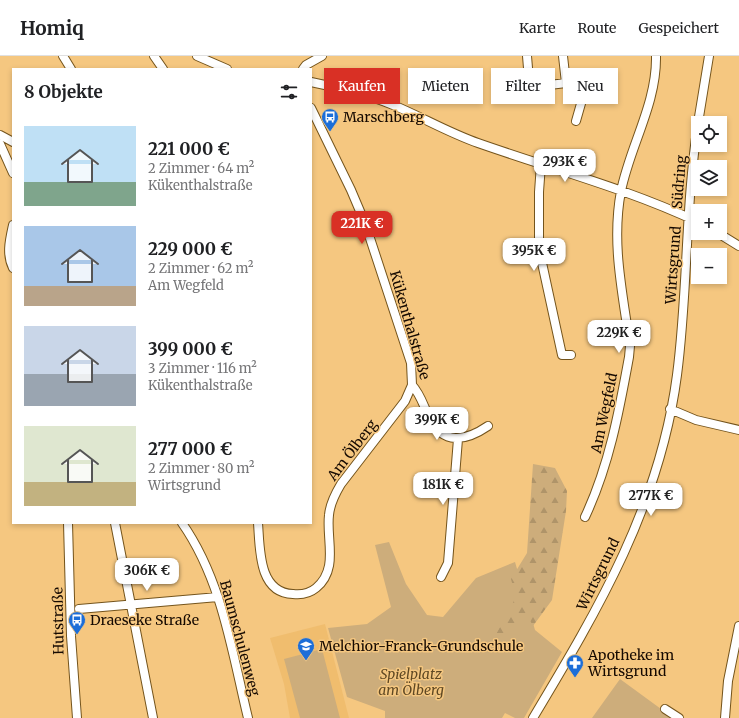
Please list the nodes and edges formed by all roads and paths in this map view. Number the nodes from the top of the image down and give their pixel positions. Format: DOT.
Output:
graph roads {
  1 [pos="62,56"];
  2 [pos="154,56"];
  3 [pos="197,56"];
  4 [pos="322,56"];
  5 [pos="527,56"];
  6 [pos="563,56"];
  7 [pos="656,56"];
  8 [pos="709,56"];
  9 [pos="70,68"];
  10 [pos="162,68"];
  11 [pos="225,68"];
  12 [pos="304,68"];
  13 [pos="564,68"];
  14 [pos="312,82"];
  15 [pos="563,83"];
  16 [pos="581,104"];
  17 [pos="312,110"];
  18 [pos="699,116"];
  19 [pos="576,121"];
  20 [pos="0,135"];
  21 [pos="12,141"];
  22 [pos="0,144"];
  23 [pos="695,152"];
  24 [pos="541,164"];
  25 [pos="12,171"];
  26 [pos="621,191"];
  27 [pos="689,218"];
  28 [pos="12,230"];
  29 [pos="727,239"];
  30 [pos="739,246"];
  31 [pos="12,266"];
  32 [pos="571,355"];
  33 [pos="412,385"];
  34 [pos="670,409"];
  35 [pos="488,426"];
  36 [pos="739,430"];
  37 [pos="458,439"];
  38 [pos="585,517"];
  39 [pos="68,524"];
  40 [pos="114,524"];
  41 [pos="183,524"];
  42 [pos="258,524"];
  43 [pos="441,577"];
  44 [pos="218,597"];
  45 [pos="130,604"];
  46 [pos="79,609"];
  47 [pos="739,626"];
  48 [pos="665,708"];
  49 [pos="77,718"];
  50 [pos="153,718"];
  51 [pos="248,718"];
  52 [pos="533,718"];
  53 [pos="679,718"];
  54 [pos="725,718"];
  1 -- 9 [label="street"];
  2 -- 10 [label="street"];
  3 -- 11 [label="street"];
  4 -- 12 [label="street"];
  5 -- 15 [label="street"];
  6 -- 13 [label="street"];
  7 -- 26 [label="street, Am Wegfeld"];
  8 -- 18 [label="street, Südring"];
  14 -- 24 [label="street"];
  16 -- 19 [label="street"];
  17 -- 33 [label="street, Kükenthalstraße"];
  20 -- 21 [label="street"];
  22 -- 25 [label="street"];
  23 -- 27 [label="street, Südring"];
  24 -- 26 [label="street"];
  24 -- 32 [label="street"];
  26 -- 27 [label="street"];
  26 -- 38 [label="street, Am Wegfeld"];
  27 -- 34 [label="street, Wirtsgrund"];
  28 -- 31 [label="street"];
  29 -- 30 [label="street"];
  33 -- 37 [label="street, Kükenthalstraße"];
  33 -- 42 [label="street, Am Ölberg"];
  34 -- 36 [label="street"];
  34 -- 52 [label="street, Wirtsgrund"];
  35 -- 37 [label="street"];
  37 -- 43 [label="street"];
  39 -- 49 [label="street, Hutstraße"];
  40 -- 45 [label="street"];
  41 -- 44 [label="street, Baumschulenweg"];
  44 -- 45 [label="street"];
  44 -- 51 [label="street, Baumschulenweg"];
  45 -- 46 [label="street"];
  45 -- 50 [label="street"];
  47 -- 54 [label="street"];
  48 -- 53 [label="street"];
}
